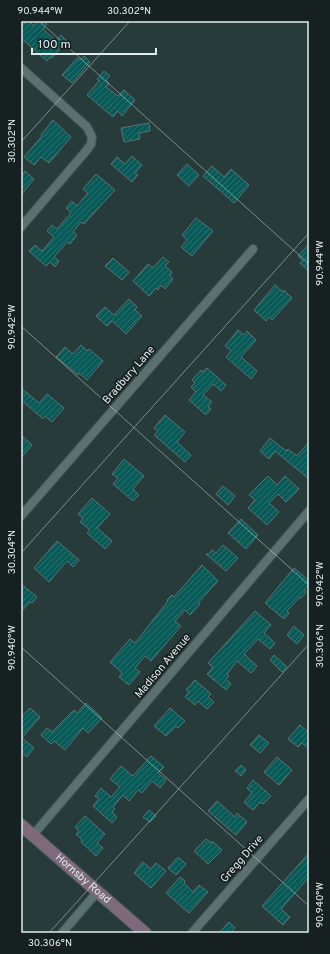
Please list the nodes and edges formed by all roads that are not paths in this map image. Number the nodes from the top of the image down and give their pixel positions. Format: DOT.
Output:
graph roads {
  1 [pos="21,68"];
  2 [pos="21,227"];
  3 [pos="253,249"];
  4 [pos="309,511"];
  5 [pos="21,516"];
  6 [pos="309,799"];
  7 [pos="21,824"];
  8 [pos="33,835"];
  9 [pos="98,891"];
  10 [pos="62,933"];
  11 [pos="145,933"];
  12 [pos="192,933"];
  1 -- 2 [label="street"];
  3 -- 5 [label="street, Bradbury Lane"];
  4 -- 8 [label="street, Madison Avenue"];
  6 -- 12 [label="street, Gregg Drive"];
  7 -- 8 [label="street, Hornsby Road"];
  8 -- 9 [label="street, Hornsby Road"];
  9 -- 10 [label="street"];
  9 -- 11 [label="street, Hornsby Road"];
}
